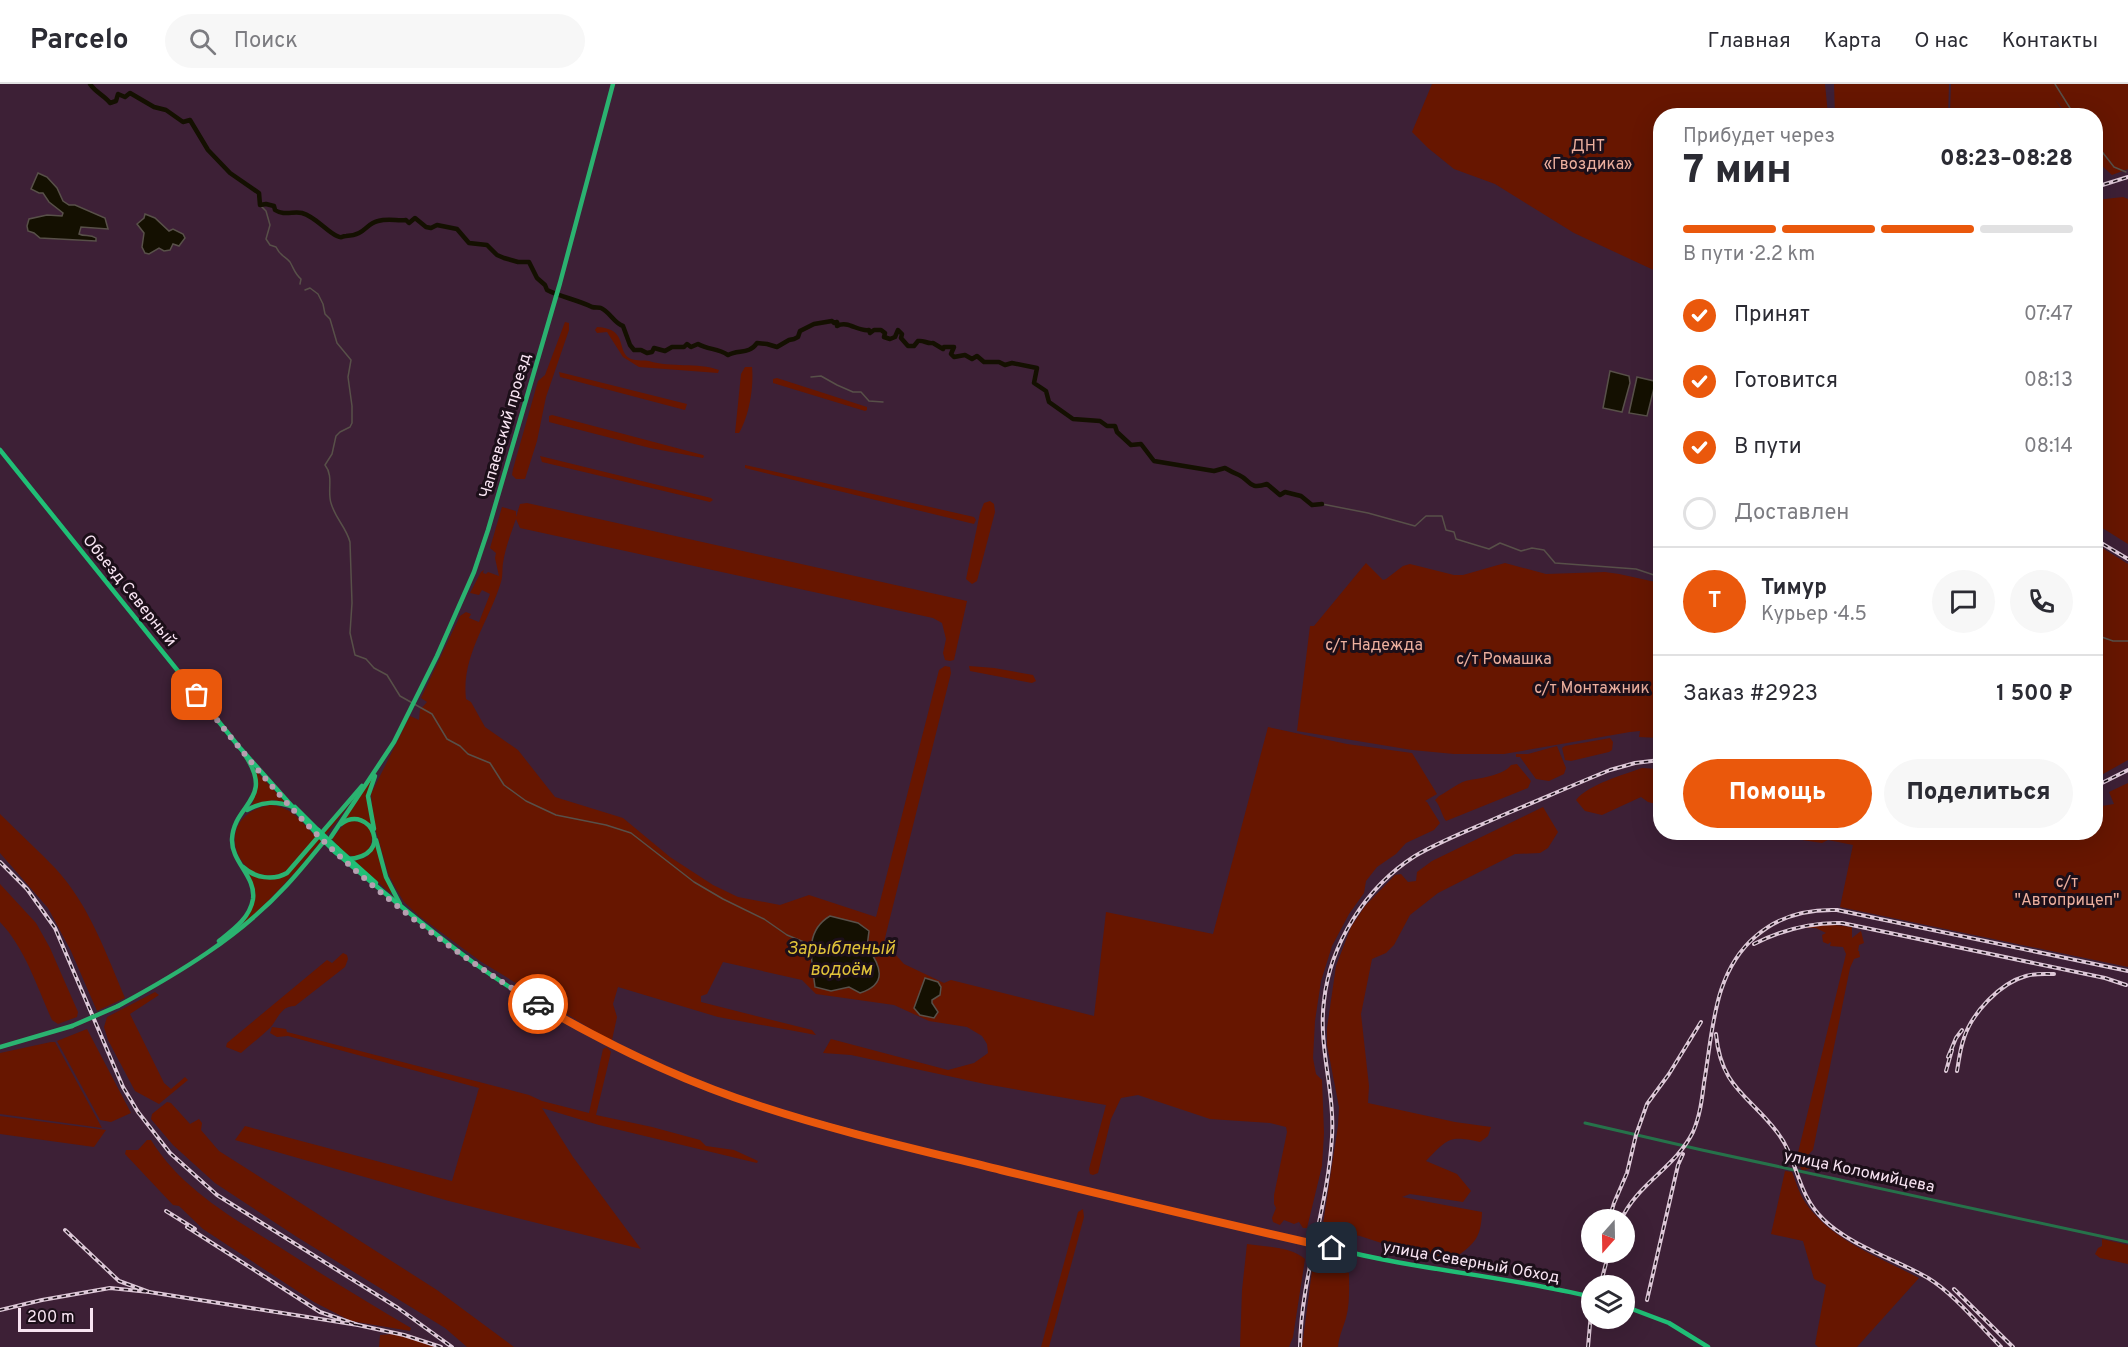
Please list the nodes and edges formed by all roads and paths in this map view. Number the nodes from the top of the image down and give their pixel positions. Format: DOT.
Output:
graph roads {
  1 [pos="613,84"];
  2 [pos="0,450"];
  3 [pos="409,713"];
  4 [pos="394,742"];
  5 [pos="240,748"];
  6 [pos="366,782"];
  7 [pos="294,807"];
  8 [pos="243,814"];
  9 [pos="375,835"];
  10 [pos="331,837"];
  11 [pos="346,859"];
  12 [pos="237,860"];
  13 [pos="393,891"];
  14 [pos="393,900"];
  15 [pos="400,904"];
  16 [pos="408,913"];
  17 [pos="192,964"];
  18 [pos="118,1006"];
  19 [pos="0,1047"];
  20 [pos="1585,1123"];
  21 [pos="2128,1242"];
  22 [pos="1581,1294"];
  23 [pos="1635,1310"];
  24 [pos="1708,1347"];
  1 -- 3 [label="main road, Чапаевский проезд"];
  2 -- 5 [label="highway, Обьезд Северный"];
  3 -- 4 [label="main road, Чапаевский проезд"];
  3 -- 6 [label="main road"];
  4 -- 9 [label="main road"];
  4 -- 10 [label="main road, Чапаевский проезд"];
  5 -- 7 [label="highway, Обьезд Северный"];
  5 -- 8 [label="main road"];
  6 -- 12 [label="main road"];
  6 -- 17 [label="main road"];
  7 -- 8 [label="main road"];
  7 -- 11 [label="highway, Обьезд Северный, bridge"];
  8 -- 12 [label="main road"];
  9 -- 10 [label="main road"];
  9 -- 11 [label="main road"];
  9 -- 13 [label="main road"];
  10 -- 18 [label="main road"];
  11 -- 14 [label="highway, Обьезд Северный"];
  12 -- 17 [label="main road"];
  13 -- 14 [label="main road"];
  13 -- 15 [label="main road"];
  14 -- 15 [label="highway"];
  14 -- 16 [label="highway"];
  15 -- 16 [label="highway"];
  16 -- 22 [label="highway, улица Северный Обход, bridge"];
  17 -- 18 [label="main road"];
  18 -- 19 [label="main road, bridge"];
  20 -- 21 [label="street, улица Коломийцева"];
  23 -- 24 [label="highway"];
}
